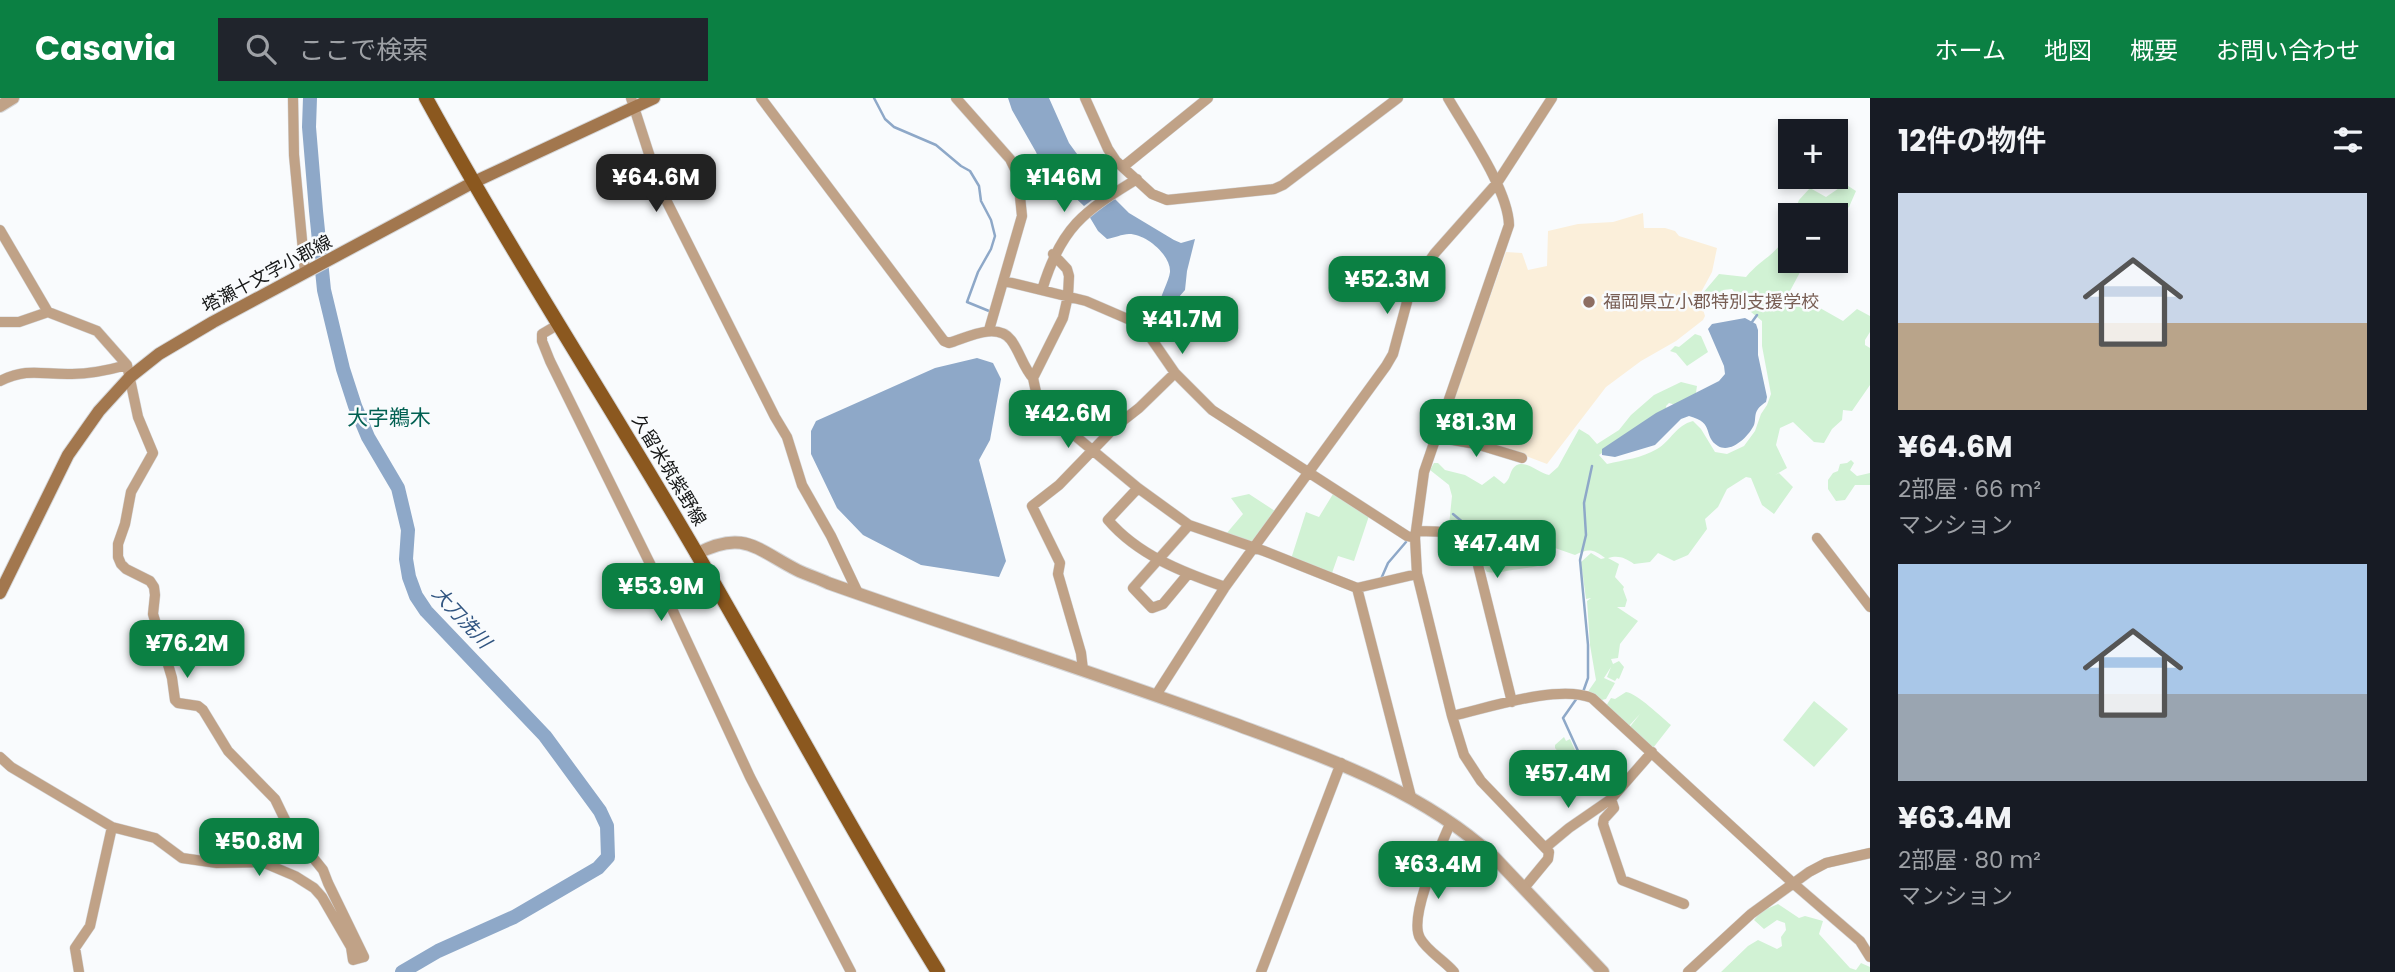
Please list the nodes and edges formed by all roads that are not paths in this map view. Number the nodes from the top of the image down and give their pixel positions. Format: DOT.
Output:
graph roads {
  1 [pos="13,98"];
  2 [pos="293,98"];
  3 [pos="426,98"];
  4 [pos="654,98"];
  5 [pos="761,98"];
  6 [pos="956,98"];
  7 [pos="1085,98"];
  8 [pos="1208,98"];
  9 [pos="1398,98"];
  10 [pos="1448,98"];
  11 [pos="1552,98"];
  12 [pos="632,103"];
  13 [pos="0,106"];
  14 [pos="1124,166"];
  15 [pos="1137,179"];
  16 [pos="472,183"];
  17 [pos="1497,183"];
  18 [pos="0,230"];
  19 [pos="1053,254"];
  20 [pos="307,271"];
  21 [pos="1004,281"];
  22 [pos="1042,290"];
  23 [pos="1068,296"];
  24 [pos="48,312"];
  25 [pos="0,322"];
  26 [pos="559,324"];
  27 [pos="989,330"];
  28 [pos="128,371"];
  29 [pos="1175,373"];
  30 [pos="1033,379"];
  31 [pos="0,381"];
  32 [pos="1436,437"];
  33 [pos="1093,450"];
  34 [pos="1522,457"];
  35 [pos="1307,472"];
  36 [pos="1138,488"];
  37 [pos="1189,525"];
  38 [pos="1416,534"];
  39 [pos="1817,538"];
  40 [pos="1253,548"];
  41 [pos="696,554"];
  42 [pos="1158,560"];
  43 [pos="1188,574"];
  44 [pos="1417,574"];
  45 [pos="1224,587"];
  46 [pos="1357,588"];
  47 [pos="0,593"];
  48 [pos="858,593"];
  49 [pos="1870,607"];
  50 [pos="1083,670"];
  51 [pos="1156,695"];
  52 [pos="1512,702"];
  53 [pos="1452,716"];
  54 [pos="1652,752"];
  55 [pos="0,757"];
  56 [pos="1341,763"];
  57 [pos="1410,797"];
  58 [pos="1611,799"];
  59 [pos="1450,824"];
  60 [pos="112,828"];
  61 [pos="1545,848"];
  62 [pos="1870,853"];
  63 [pos="1794,884"];
  64 [pos="1524,888"];
  65 [pos="1684,904"];
  66 [pos="1870,957"];
  67 [pos="79,972"];
  68 [pos="851,972"];
  69 [pos="938,972"];
  70 [pos="1261,972"];
  71 [pos="1454,972"];
  72 [pos="1603,972"];
  73 [pos="1688,972"];
  1 -- 13 [label="street"];
  2 -- 20 [label="street"];
  3 -- 16 [label="main road, 久留米筑紫野線"];
  4 -- 12 [label="main road, 塔瀬十文字小郡線"];
  5 -- 27 [label="street"];
  6 -- 21 [label="street"];
  7 -- 14 [label="street"];
  8 -- 14 [label="street"];
  9 -- 15 [label="street"];
  10 -- 17 [label="street"];
  11 -- 17 [label="street"];
  12 -- 16 [label="main road, 塔瀬十文字小郡線"];
  12 -- 48 [label="street"];
  14 -- 15 [label="street"];
  15 -- 19 [label="street"];
  16 -- 20 [label="main road, 塔瀬十文字小郡線"];
  16 -- 26 [label="main road, 久留米筑紫野線"];
  17 -- 32 [label="street"];
  17 -- 35 [label="street"];
  18 -- 24 [label="street"];
  19 -- 22 [label="street"];
  19 -- 23 [label="street"];
  20 -- 28 [label="main road, 塔瀬十文字小郡線"];
  21 -- 22 [label="street"];
  21 -- 27 [label="street"];
  22 -- 23 [label="street"];
  23 -- 29 [label="street"];
  23 -- 30 [label="street"];
  24 -- 25 [label="street"];
  24 -- 28 [label="street"];
  26 -- 41 [label="main road, 久留米筑紫野線"];
  26 -- 68 [label="street"];
  27 -- 30 [label="street"];
  28 -- 31 [label="street"];
  28 -- 47 [label="main road, 塔瀬十文字小郡線"];
  28 -- 60 [label="street"];
  29 -- 33 [label="street"];
  29 -- 35 [label="street"];
  30 -- 33 [label="street"];
  32 -- 34 [label="street"];
  32 -- 38 [label="street"];
  33 -- 36 [label="street"];
  33 -- 50 [label="street"];
  35 -- 38 [label="street"];
  35 -- 40 [label="street"];
  36 -- 37 [label="street"];
  36 -- 42 [label="street"];
  37 -- 40 [label="street"];
  37 -- 42 [label="street"];
  38 -- 44 [label="street"];
  38 -- 52 [label="street"];
  39 -- 49 [label="street"];
  40 -- 45 [label="street"];
  40 -- 46 [label="street"];
  41 -- 48 [label="street"];
  41 -- 69 [label="main road, 久留米筑紫野線"];
  42 -- 43 [label="street"];
  42 -- 43 [label="street"];
  43 -- 45 [label="street"];
  44 -- 46 [label="street"];
  44 -- 53 [label="street"];
  45 -- 51 [label="street"];
  46 -- 57 [label="street"];
  48 -- 50 [label="street"];
  50 -- 51 [label="street"];
  51 -- 56 [label="street"];
  52 -- 53 [label="street"];
  52 -- 54 [label="street"];
  53 -- 61 [label="street"];
  54 -- 58 [label="street"];
  54 -- 63 [label="street"];
  55 -- 60 [label="street"];
  56 -- 57 [label="street"];
  56 -- 70 [label="street"];
  57 -- 59 [label="street"];
  58 -- 61 [label="street"];
  58 -- 65 [label="street"];
  59 -- 64 [label="street"];
  59 -- 71 [label="street"];
  60 -- 67 [label="street"];
  61 -- 64 [label="street"];
  62 -- 63 [label="street"];
  63 -- 66 [label="street"];
  63 -- 73 [label="street"];
  64 -- 72 [label="street"];
}
